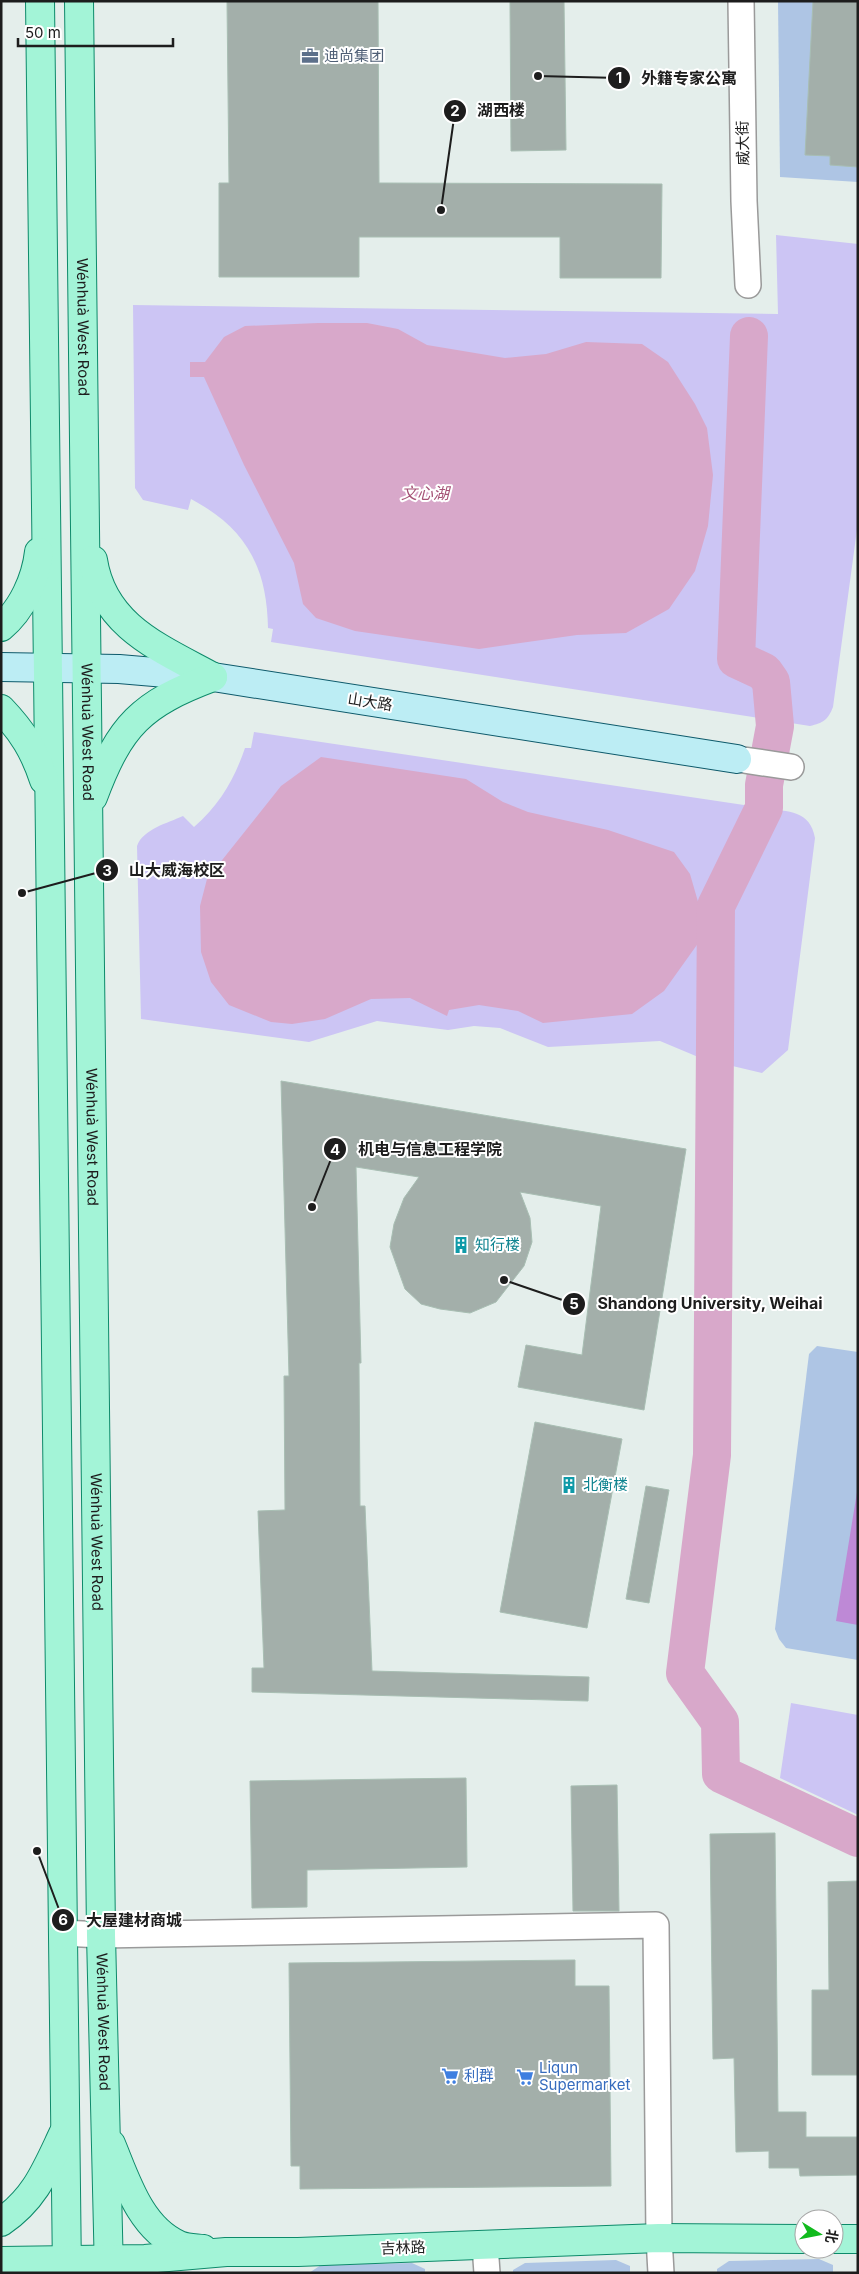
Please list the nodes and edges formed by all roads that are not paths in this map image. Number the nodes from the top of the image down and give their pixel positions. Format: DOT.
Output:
graph roads {
  1 [pos="40,1"];
  2 [pos="79,1"];
  3 [pos="741,1"];
  4 [pos="748,285"];
  5 [pos="46,499"];
  6 [pos="84,505"];
  7 [pos="1,627"];
  8 [pos="1,667"];
  9 [pos="48,667"];
  10 [pos="86,668"];
  11 [pos="213,677"];
  12 [pos="1,709"];
  13 [pos="737,759"];
  14 [pos="791,767"];
  15 [pos="88,810"];
  16 [pos="50,818"];
  17 [pos="63,1933"];
  18 [pos="101,1934"];
  19 [pos="65,2128"];
  20 [pos="105,2131"];
  21 [pos="1,2222"];
  22 [pos="659,2238"];
  23 [pos="794,2239"];
  24 [pos="844,2239"];
  25 [pos="858,2239"];
  26 [pos="485,2245"];
  27 [pos="226,2252"];
  28 [pos="1,2261"];
  29 [pos="67,2266"];
  30 [pos="109,2266"];
  31 [pos="487,2273"];
  32 [pos="661,2273"];
  1 -- 5 [label="main road"];
  2 -- 6 [label="main road, Wénhuà West Road"];
  3 -- 4 [label="street, 威大街"];
  5 -- 7 [label="main road"];
  5 -- 9 [label="main road"];
  6 -- 10 [label="main road, Wénhuà West Road"];
  6 -- 11 [label="main road"];
  8 -- 9 [label="main road, 山大路"];
  9 -- 10 [label="main road, 山大路"];
  9 -- 16 [label="main road"];
  10 -- 11 [label="main road, 山大路"];
  10 -- 15 [label="main road, Wénhuà West Road"];
  11 -- 13 [label="main road, 山大路"];
  11 -- 15 [label="main road"];
  12 -- 16 [label="main road"];
  13 -- 14 [label="street"];
  15 -- 18 [label="main road, Wénhuà West Road"];
  16 -- 17 [label="main road"];
  17 -- 18 [label="street"];
  17 -- 19 [label="main road"];
  18 -- 20 [label="main road, Wénhuà West Road"];
  18 -- 22 [label="street"];
  19 -- 21 [label="main road"];
  19 -- 29 [label="main road"];
  20 -- 27 [label="main road"];
  20 -- 30 [label="main road, Wénhuà West Road"];
  22 -- 23 [label="main road, 吉林路"];
  22 -- 26 [label="main road, 吉林路"];
  22 -- 32 [label="street"];
  24 -- 25 [label="main road"];
  26 -- 27 [label="main road, 吉林路"];
  26 -- 31 [label="street"];
  27 -- 30 [label="main road, 吉林路"];
  28 -- 29 [label="main road, 吉林路"];
  29 -- 30 [label="main road, 吉林路"];
}
